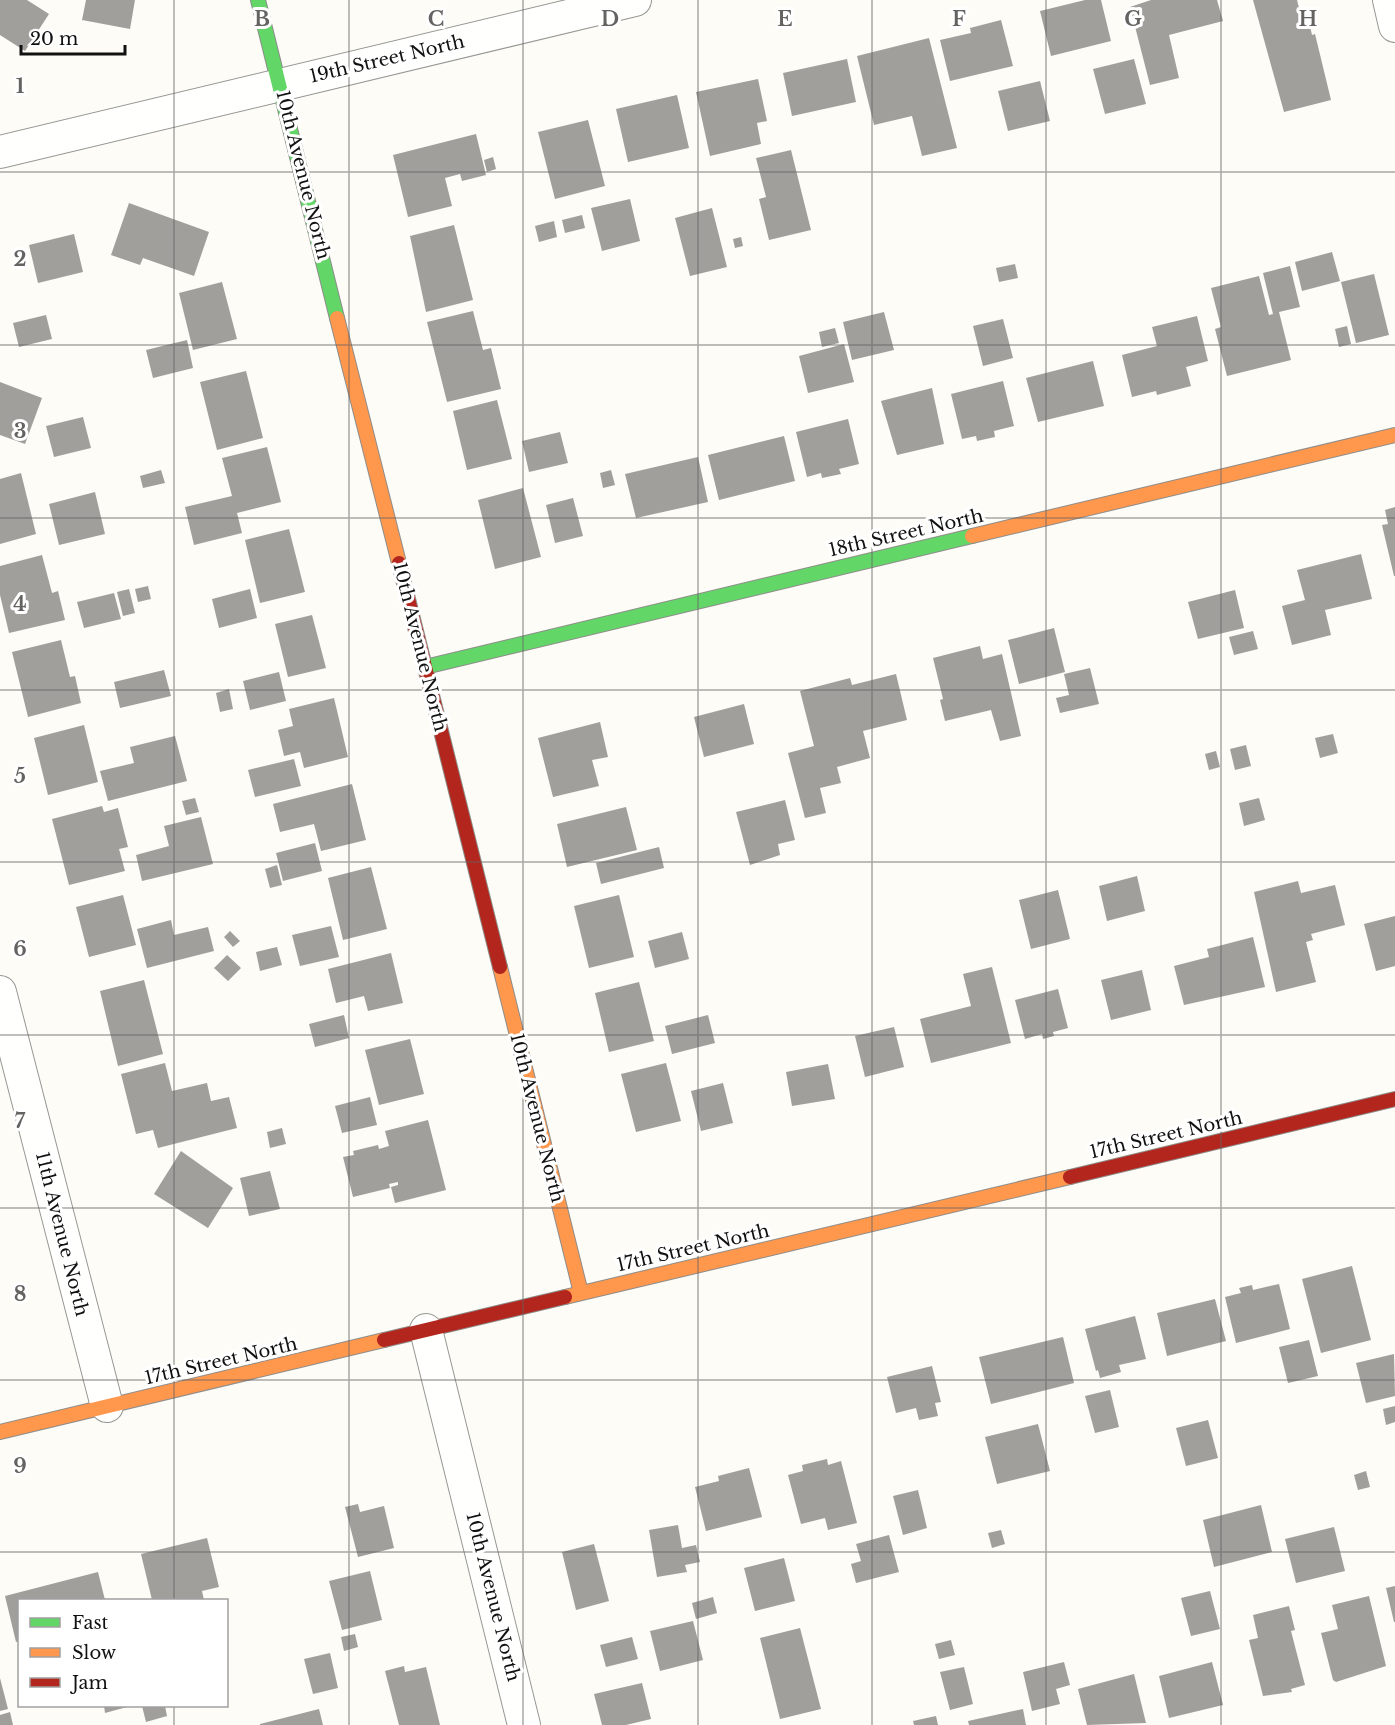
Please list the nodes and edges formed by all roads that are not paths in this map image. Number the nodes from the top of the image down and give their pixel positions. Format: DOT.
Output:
graph roads {
  1 [pos="258,0"];
  2 [pos="635,0"];
  3 [pos="1389,0"];
  4 [pos="1395,26"];
  5 [pos="280,84"];
  6 [pos="0,152"];
  7 [pos="1395,435"];
  8 [pos="425,667"];
  9 [pos="0,992"];
  10 [pos="1395,1099"];
  11 [pos="581,1293"];
  12 [pos="426,1330"];
  13 [pos="107,1406"];
  14 [pos="0,1432"];
  15 [pos="524,1725"];
  1 -- 5 [label="street, 10th Avenue North"];
  2 -- 5 [label="street, 19th Street North"];
  3 -- 4 [label="street"];
  5 -- 6 [label="street, 19th Street North"];
  5 -- 8 [label="street, 10th Avenue North"];
  7 -- 8 [label="street, 18th Street North"];
  8 -- 11 [label="street, 10th Avenue North"];
  9 -- 13 [label="street, 11th Avenue North"];
  10 -- 11 [label="street, 17th Street North"];
  11 -- 12 [label="street, 17th Street North"];
  12 -- 13 [label="street, 17th Street North"];
  12 -- 15 [label="street, 10th Avenue North"];
  13 -- 14 [label="street, 17th Street North"];
}
